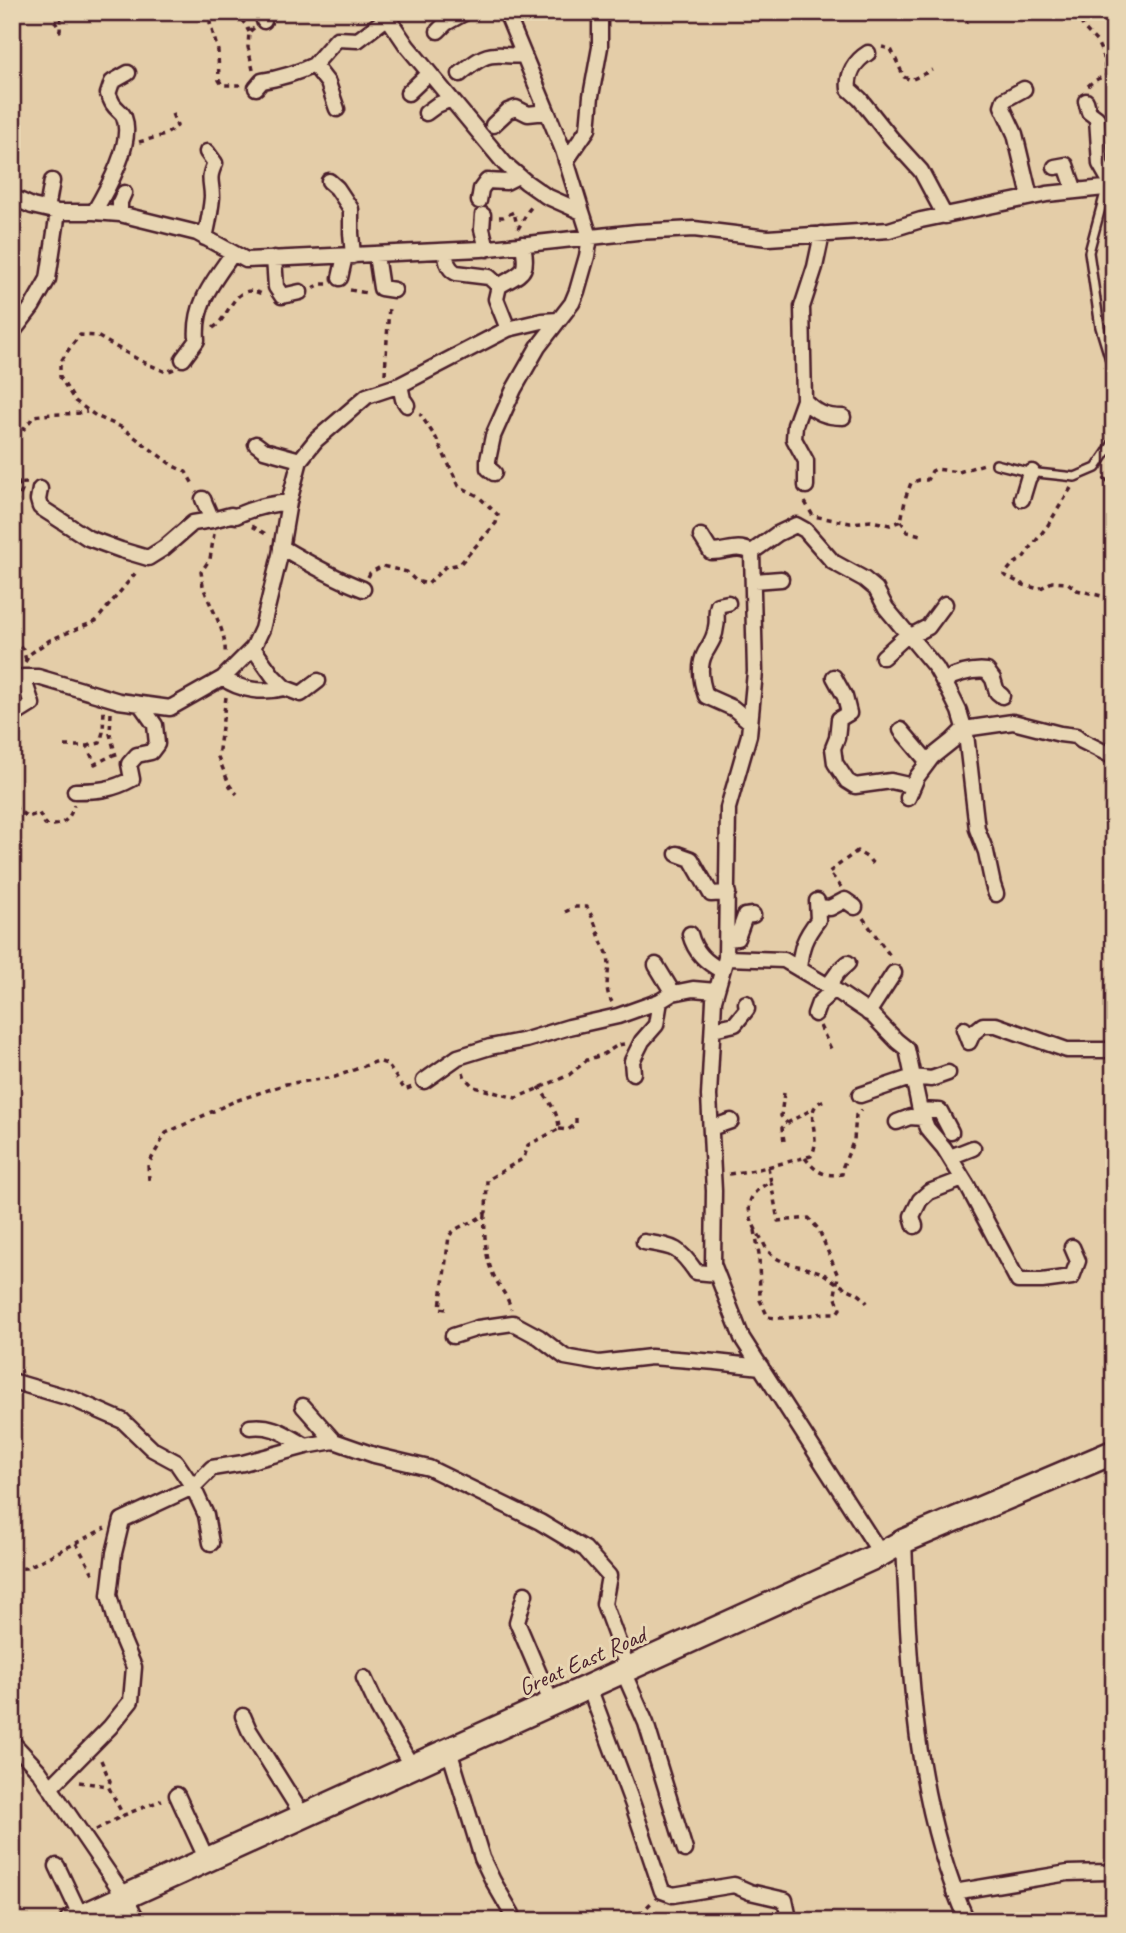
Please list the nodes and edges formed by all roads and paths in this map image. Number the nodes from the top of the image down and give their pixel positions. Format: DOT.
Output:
graph roads {
  1 [pos="50,12"];
  2 [pos="61,12"];
  3 [pos="215,12"];
  4 [pos="235,12"];
  5 [pos="466,12"];
  6 [pos="506,12"];
  7 [pos="600,12"];
  8 [pos="961,12"];
  9 [pos="1078,12"];
  10 [pos="386,15"];
  11 [pos="263,17"];
  12 [pos="967,23"];
  13 [pos="438,31"];
  14 [pos="249,32"];
  15 [pos="868,53"];
  16 [pos="524,55"];
  17 [pos="314,65"];
  18 [pos="932,70"];
  19 [pos="128,73"];
  20 [pos="429,73"];
  21 [pos="460,74"];
  22 [pos="1106,76"];
  23 [pos="1114,77"];
  24 [pos="256,88"];
  25 [pos="1024,89"];
  26 [pos="408,93"];
  27 [pos="451,99"];
  28 [pos="1087,101"];
  29 [pos="337,108"];
  30 [pos="171,111"];
  31 [pos="547,112"];
  32 [pos="426,113"];
  33 [pos="493,125"];
  34 [pos="126,130"];
  35 [pos="207,152"];
  36 [pos="566,161"];
  37 [pos="1055,167"];
  38 [pos="518,176"];
  39 [pos="52,181"];
  40 [pos="329,181"];
  41 [pos="1111,184"];
  42 [pos="1074,191"];
  43 [pos="124,192"];
  44 [pos="542,193"];
  45 [pos="12,197"];
  46 [pos="1030,197"];
  47 [pos="481,208"];
  48 [pos="52,211"];
  49 [pos="94,212"];
  50 [pos="582,212"];
  51 [pos="120,214"];
  52 [pos="946,216"];
  53 [pos="517,228"];
  54 [pos="822,234"];
  55 [pos="590,237"];
  56 [pos="205,238"];
  57 [pos="523,244"];
  58 [pos="486,248"];
  59 [pos="446,251"];
  60 [pos="233,253"];
  61 [pos="376,255"];
  62 [pos="349,256"];
  63 [pos="274,258"];
  64 [pos="340,282"];
  65 [pos="499,286"];
  66 [pos="389,290"];
  67 [pos="300,292"];
  68 [pos="282,296"];
  69 [pos="559,320"];
  70 [pos="508,329"];
  71 [pos="12,333"];
  72 [pos="197,340"];
  73 [pos="183,359"];
  74 [pos="1114,373"];
  75 [pos="400,385"];
  76 [pos="384,390"];
  77 [pos="1114,399"];
  78 [pos="804,400"];
  79 [pos="407,405"];
  80 [pos="89,412"];
  81 [pos="843,417"];
  82 [pos="12,431"];
  83 [pos="256,444"];
  84 [pos="300,460"];
  85 [pos="996,464"];
  86 [pos="1032,472"];
  87 [pos="494,473"];
  88 [pos="1084,473"];
  89 [pos="12,474"];
  90 [pos="19,483"];
  91 [pos="12,484"];
  92 [pos="806,486"];
  93 [pos="40,489"];
  94 [pos="203,499"];
  95 [pos="1022,499"];
  96 [pos="289,502"];
  97 [pos="12,505"];
  98 [pos="236,516"];
  99 [pos="212,520"];
  100 [pos="901,521"];
  101 [pos="920,535"];
  102 [pos="701,536"];
  103 [pos="281,547"];
  104 [pos="752,552"];
  105 [pos="148,558"];
  106 [pos="781,579"];
  107 [pos="754,581"];
  108 [pos="363,589"];
  109 [pos="1114,599"];
  110 [pos="728,603"];
  111 [pos="945,604"];
  112 [pos="908,636"];
  113 [pos="12,640"];
  114 [pos="253,648"];
  115 [pos="883,657"];
  116 [pos="26,660"];
  117 [pos="834,677"];
  118 [pos="223,678"];
  119 [pos="18,679"];
  120 [pos="318,681"];
  121 [pos="943,681"];
  122 [pos="285,688"];
  123 [pos="1002,696"];
  124 [pos="110,699"];
  125 [pos="140,704"];
  126 [pos="178,704"];
  127 [pos="16,714"];
  128 [pos="750,722"];
  129 [pos="155,725"];
  130 [pos="964,729"];
  131 [pos="901,730"];
  132 [pos="65,746"];
  133 [pos="87,746"];
  134 [pos="116,754"];
  135 [pos="1114,757"];
  136 [pos="132,760"];
  137 [pos="928,762"];
  138 [pos="12,786"];
  139 [pos="116,786"];
  140 [pos="75,791"];
  141 [pos="237,794"];
  142 [pos="677,854"];
  143 [pos="873,864"];
  144 [pos="728,893"];
  145 [pos="996,894"];
  146 [pos="852,904"];
  147 [pos="565,912"];
  148 [pos="753,915"];
  149 [pos="691,934"];
  150 [pos="727,939"];
  151 [pos="848,963"];
  152 [pos="656,965"];
  153 [pos="724,965"];
  154 [pos="799,969"];
  155 [pos="894,973"];
  156 [pos="831,988"];
  157 [pos="716,991"];
  158 [pos="667,997"];
  159 [pos="746,1003"];
  160 [pos="868,1013"];
  161 [pos="622,1014"];
  162 [pos="816,1014"];
  163 [pos="713,1029"];
  164 [pos="964,1029"];
  165 [pos="642,1041"];
  166 [pos="831,1049"];
  167 [pos="1114,1050"];
  168 [pos="458,1057"];
  169 [pos="632,1073"];
  170 [pos="948,1073"];
  171 [pos="913,1077"];
  172 [pos="424,1081"];
  173 [pos="539,1087"];
  174 [pos="785,1093"];
  175 [pos="860,1095"];
  176 [pos="825,1100"];
  177 [pos="813,1108"];
  178 [pos="922,1114"];
  179 [pos="576,1118"];
  180 [pos="731,1121"];
  181 [pos="897,1122"];
  182 [pos="787,1123"];
  183 [pos="711,1128"];
  184 [pos="559,1129"];
  185 [pos="951,1132"];
  186 [pos="784,1141"];
  187 [pos="973,1148"];
  188 [pos="950,1157"];
  189 [pos="804,1158"];
  190 [pos="768,1167"];
  191 [pos="713,1176"];
  192 [pos="964,1180"];
  193 [pos="149,1181"];
  194 [pos="771,1182"];
  195 [pos="486,1212"];
  196 [pos="915,1226"];
  197 [pos="755,1230"];
  198 [pos="644,1242"];
  199 [pos="1072,1247"];
  200 [pos="717,1274"];
  201 [pos="836,1283"];
  202 [pos="867,1303"];
  203 [pos="446,1308"];
  204 [pos="513,1323"];
  205 [pos="453,1336"];
  206 [pos="761,1367"];
  207 [pos="12,1381"];
  208 [pos="303,1406"];
  209 [pos="250,1427"];
  210 [pos="334,1441"];
  211 [pos="306,1446"];
  212 [pos="1114,1452"];
  213 [pos="193,1487"];
  214 [pos="122,1520"];
  215 [pos="904,1541"];
  216 [pos="76,1543"];
  217 [pos="211,1543"];
  218 [pos="881,1554"];
  219 [pos="12,1569"];
  220 [pos="525,1594"];
  221 [pos="109,1595"];
  222 [pos="625,1670"];
  223 [pos="365,1678"];
  224 [pos="589,1687"];
  225 [pos="552,1704"];
  226 [pos="243,1716"];
  227 [pos="12,1742"];
  228 [pos="92,1746"];
  229 [pos="449,1750"];
  230 [pos="412,1767"];
  231 [pos="54,1784"];
  232 [pos="108,1786"];
  233 [pos="177,1795"];
  234 [pos="123,1815"];
  235 [pos="303,1816"];
  236 [pos="84,1836"];
  237 [pos="685,1850"];
  238 [pos="207,1860"];
  239 [pos="57,1866"];
  240 [pos="1114,1869"];
  241 [pos="662,1891"];
  242 [pos="954,1892"];
  243 [pos="125,1897"];
  244 [pos="512,1914"];
  245 [pos="788,1914"];
  246 [pos="76,1919"];
  247 [pos="634,1920"];
  248 [pos="138,1921"];
  249 [pos="617,1921"];
  250 [pos="967,1921"];
  1 -- 2 [label="path"];
  3 -- 24 [label="path"];
  4 -- 14 [label="path"];
  5 -- 13 [label="street"];
  6 -- 16 [label="street"];
  7 -- 36 [label="street"];
  8 -- 12 [label="path"];
  9 -- 22 [label="path"];
  10 -- 17 [label="street"];
  10 -- 20 [label="street"];
  11 -- 14 [label="path"];
  14 -- 24 [label="path"];
  15 -- 18 [label="path"];
  15 -- 52 [label="street"];
  16 -- 21 [label="street"];
  16 -- 31 [label="street"];
  17 -- 24 [label="street"];
  17 -- 29 [label="street"];
  19 -- 34 [label="street"];
  20 -- 26 [label="street"];
  20 -- 27 [label="street"];
  22 -- 23 [label="path"];
  22 -- 28 [label="path"];
  25 -- 46 [label="street"];
  27 -- 32 [label="street"];
  27 -- 38 [label="street"];
  28 -- 41 [label="street"];
  30 -- 34 [label="path"];
  31 -- 33 [label="street"];
  31 -- 36 [label="street"];
  34 -- 49 [label="street"];
  35 -- 56 [label="street"];
  36 -- 50 [label="street"];
  37 -- 42 [label="street"];
  38 -- 44 [label="street"];
  38 -- 47 [label="street"];
  39 -- 48 [label="street"];
  40 -- 62 [label="street"];
  41 -- 42 [label="street"];
  41 -- 74 [label="lane"];
  42 -- 46 [label="street"];
  43 -- 51 [label="street"];
  44 -- 50 [label="street"];
  44 -- 53 [label="path"];
  45 -- 48 [label="street"];
  46 -- 52 [label="street"];
  47 -- 53 [label="path"];
  47 -- 58 [label="street"];
  48 -- 49 [label="street"];
  48 -- 71 [label="street"];
  49 -- 51 [label="street"];
  50 -- 55 [label="street"];
  51 -- 56 [label="street"];
  52 -- 54 [label="street"];
  53 -- 57 [label="path"];
  54 -- 55 [label="street"];
  54 -- 78 [label="street"];
  55 -- 57 [label="street"];
  55 -- 69 [label="street"];
  56 -- 60 [label="street"];
  57 -- 58 [label="street"];
  57 -- 65 [label="street"];
  58 -- 59 [label="street"];
  59 -- 61 [label="street"];
  59 -- 65 [label="street"];
  60 -- 63 [label="street"];
  60 -- 72 [label="street"];
  61 -- 62 [label="street"];
  61 -- 66 [label="street"];
  62 -- 63 [label="street"];
  62 -- 64 [label="street"];
  63 -- 68 [label="street"];
  64 -- 66 [label="path"];
  64 -- 67 [label="path"];
  65 -- 70 [label="street"];
  66 -- 76 [label="path"];
  67 -- 68 [label="street"];
  68 -- 72 [label="path"];
  69 -- 70 [label="street"];
  69 -- 87 [label="street"];
  70 -- 75 [label="street"];
  72 -- 73 [label="street"];
  73 -- 80 [label="path"];
  75 -- 76 [label="street"];
  75 -- 79 [label="street"];
  76 -- 84 [label="street"];
  77 -- 88 [label="lane"];
  78 -- 81 [label="street"];
  78 -- 92 [label="street"];
  79 -- 108 [label="path"];
  80 -- 82 [label="path"];
  80 -- 94 [label="path"];
  83 -- 84 [label="street"];
  84 -- 96 [label="street"];
  85 -- 86 [label="lane"];
  85 -- 100 [label="path"];
  86 -- 88 [label="lane"];
  86 -- 95 [label="street"];
  88 -- 109 [label="path"];
  89 -- 90 [label="path"];
  90 -- 91 [label="path"];
  90 -- 97 [label="path"];
  92 -- 100 [label="path"];
  93 -- 105 [label="street"];
  94 -- 99 [label="street"];
  96 -- 98 [label="street"];
  96 -- 103 [label="street"];
  98 -- 99 [label="street"];
  98 -- 103 [label="path"];
  99 -- 105 [label="street"];
  99 -- 118 [label="path"];
  100 -- 101 [label="path"];
  102 -- 104 [label="street"];
  103 -- 108 [label="street"];
  103 -- 114 [label="street"];
  104 -- 107 [label="street"];
  104 -- 112 [label="street"];
  105 -- 116 [label="path"];
  106 -- 107 [label="street"];
  107 -- 128 [label="street"];
  110 -- 128 [label="street"];
  111 -- 112 [label="street"];
  112 -- 115 [label="street"];
  112 -- 121 [label="street"];
  113 -- 116 [label="path"];
  114 -- 118 [label="street"];
  114 -- 122 [label="street"];
  116 -- 119 [label="path"];
  117 -- 137 [label="street"];
  118 -- 122 [label="street"];
  118 -- 126 [label="street"];
  118 -- 141 [label="path"];
  119 -- 124 [label="street"];
  119 -- 127 [label="street"];
  120 -- 122 [label="street"];
  121 -- 123 [label="street"];
  121 -- 130 [label="street"];
  124 -- 125 [label="street"];
  124 -- 133 [label="path"];
  124 -- 134 [label="path"];
  125 -- 126 [label="street"];
  125 -- 129 [label="street"];
  126 -- 129 [label="street"];
  128 -- 144 [label="street"];
  129 -- 136 [label="street"];
  130 -- 135 [label="street"];
  130 -- 137 [label="street"];
  130 -- 145 [label="street"];
  131 -- 137 [label="street"];
  132 -- 133 [label="path"];
  133 -- 134 [label="path"];
  134 -- 136 [label="path"];
  134 -- 139 [label="path"];
  136 -- 139 [label="street"];
  138 -- 140 [label="path"];
  139 -- 140 [label="street"];
  142 -- 144 [label="street"];
  143 -- 146 [label="path"];
  144 -- 150 [label="street"];
  146 -- 154 [label="street"];
  146 -- 155 [label="path"];
  147 -- 161 [label="path"];
  148 -- 150 [label="street"];
  149 -- 153 [label="street"];
  150 -- 153 [label="street"];
  151 -- 156 [label="street"];
  152 -- 158 [label="street"];
  153 -- 154 [label="street"];
  153 -- 157 [label="street"];
  154 -- 156 [label="street"];
  155 -- 160 [label="street"];
  156 -- 160 [label="street"];
  156 -- 162 [label="street"];
  157 -- 158 [label="street"];
  157 -- 163 [label="street"];
  158 -- 161 [label="street"];
  158 -- 165 [label="street"];
  159 -- 163 [label="street"];
  160 -- 171 [label="street"];
  161 -- 168 [label="street"];
  162 -- 166 [label="path"];
  163 -- 183 [label="street"];
  164 -- 167 [label="street"];
  165 -- 169 [label="street"];
  165 -- 173 [label="path"];
  168 -- 172 [label="street"];
  168 -- 173 [label="path"];
  170 -- 171 [label="street"];
  171 -- 175 [label="street"];
  171 -- 178 [label="street"];
  172 -- 193 [label="path"];
  173 -- 184 [label="path"];
  174 -- 182 [label="path"];
  175 -- 189 [label="path"];
  176 -- 177 [label="path"];
  177 -- 182 [label="path"];
  177 -- 189 [label="path"];
  178 -- 181 [label="street"];
  178 -- 185 [label="street"];
  178 -- 188 [label="street"];
  179 -- 184 [label="path"];
  180 -- 183 [label="street"];
  182 -- 186 [label="path"];
  183 -- 191 [label="street"];
  184 -- 195 [label="path"];
  187 -- 188 [label="street"];
  188 -- 192 [label="street"];
  189 -- 190 [label="path"];
  190 -- 191 [label="path"];
  190 -- 194 [label="path"];
  191 -- 200 [label="street"];
  192 -- 196 [label="street"];
  192 -- 199 [label="street"];
  194 -- 197 [label="path"];
  194 -- 201 [label="path"];
  195 -- 203 [label="path"];
  195 -- 204 [label="path"];
  197 -- 201 [label="path"];
  197 -- 201 [label="path"];
  198 -- 200 [label="street"];
  200 -- 206 [label="street"];
  201 -- 202 [label="path"];
  204 -- 205 [label="street"];
  204 -- 206 [label="street"];
  206 -- 218 [label="street"];
  207 -- 213 [label="street"];
  208 -- 210 [label="street"];
  209 -- 211 [label="street"];
  210 -- 211 [label="street"];
  210 -- 222 [label="street"];
  211 -- 213 [label="street"];
  212 -- 215 [label="highway, Great East Road"];
  213 -- 214 [label="street"];
  213 -- 217 [label="street"];
  214 -- 216 [label="path"];
  214 -- 221 [label="street"];
  215 -- 218 [label="highway, Great East Road"];
  215 -- 242 [label="street"];
  216 -- 219 [label="path"];
  216 -- 221 [label="path"];
  218 -- 222 [label="highway, Great East Road"];
  220 -- 225 [label="street"];
  221 -- 228 [label="street"];
  222 -- 224 [label="highway, Great East Road"];
  222 -- 237 [label="street"];
  223 -- 230 [label="street"];
  224 -- 225 [label="highway, Great East Road"];
  224 -- 241 [label="street"];
  225 -- 229 [label="highway, Great East Road"];
  226 -- 235 [label="street"];
  227 -- 231 [label="street"];
  228 -- 231 [label="street"];
  228 -- 232 [label="path"];
  229 -- 230 [label="highway, Great East Road"];
  229 -- 244 [label="street"];
  230 -- 235 [label="highway, Great East Road"];
  231 -- 232 [label="path"];
  231 -- 236 [label="street"];
  232 -- 234 [label="path"];
  233 -- 234 [label="path"];
  233 -- 238 [label="street"];
  234 -- 236 [label="path"];
  235 -- 238 [label="highway, Great East Road"];
  236 -- 243 [label="street"];
  238 -- 243 [label="highway, Great East Road"];
  239 -- 246 [label="street"];
  240 -- 242 [label="street"];
  241 -- 245 [label="street"];
  241 -- 247 [label="path"];
  242 -- 250 [label="street"];
  243 -- 246 [label="highway, Great East Road"];
  243 -- 248 [label="street"];
  247 -- 249 [label="path"];
}
